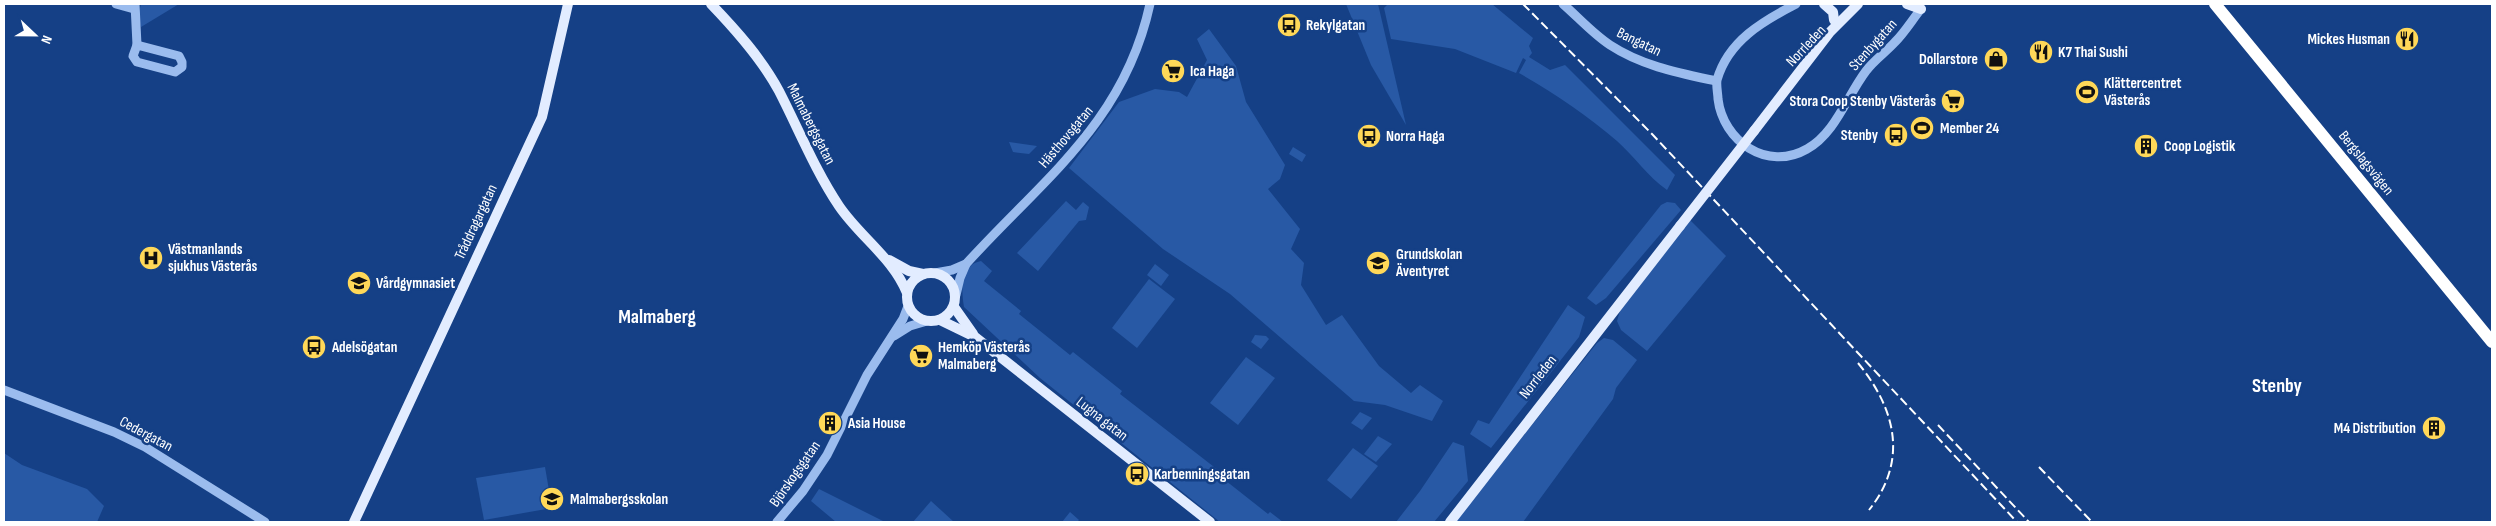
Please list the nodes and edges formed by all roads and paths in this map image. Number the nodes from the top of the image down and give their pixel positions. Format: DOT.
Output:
graph roads {
  1 [pos="116,4"];
  2 [pos="568,4"];
  3 [pos="711,4"];
  4 [pos="1150,4"];
  5 [pos="1562,4"];
  6 [pos="1796,4"];
  7 [pos="1824,4"];
  8 [pos="1858,4"];
  9 [pos="1866,4"];
  10 [pos="1907,4"];
  11 [pos="2215,4"];
  12 [pos="135,6"];
  13 [pos="1919,6"];
  14 [pos="1834,20"];
  15 [pos="1830,32"];
  16 [pos="137,45"];
  17 [pos="1716,82"];
  18 [pos="1788,86"];
  19 [pos="1659,253"];
  20 [pos="884,257"];
  21 [pos="966,264"];
  22 [pos="936,273"];
  23 [pos="923,274"];
  24 [pos="907,293"];
  25 [pos="956,295"];
  26 [pos="908,306"];
  27 [pos="954,308"];
  28 [pos="940,320"];
  29 [pos="927,321"];
  30 [pos="894,336"];
  31 [pos="975,337"];
  32 [pos="2492,342"];
  33 [pos="4,390"];
  34 [pos="366,500"];
  35 [pos="265,522"];
  36 [pos="354,522"];
  37 [pos="358,522"];
  38 [pos="777,522"];
  39 [pos="1210,522"];
  40 [pos="1442,522"];
  41 [pos="1450,522"];
  1 -- 12 [label="street"];
  2 -- 34 [label="main road, Tråddragargatan"];
  3 -- 20 [label="main road, Malmabergsgatan"];
  4 -- 21 [label="street, Hästhovsgatan"];
  5 -- 17 [label="street, Bangatan"];
  6 -- 17 [label="street"];
  7 -- 14 [label="main road"];
  8 -- 15 [label="main road, Norrleden"];
  9 -- 18 [label="main road, Norrleden"];
  10 -- 13 [label="main road"];
  11 -- 32 [label="highway, Bergslagsvägen"];
  12 -- 16 [label="street"];
  13 -- 17 [label="street, Stenbygatan"];
  14 -- 15 [label="street"];
  15 -- 18 [label="main road, Norrleden"];
  16 -- 16 [label="street"];
  18 -- 19 [label="main road, Norrleden, bridge"];
  19 -- 40 [label="main road, Norrleden"];
  19 -- 41 [label="main road, Norrleden"];
  20 -- 23 [label="main road, Malmabergsgatan"];
  20 -- 24 [label="main road, Malmabergsgatan"];
  21 -- 22 [label="street, Hästhovsgatan"];
  21 -- 25 [label="street, Hästhovsgatan"];
  22 -- 23 [label="main road"];
  22 -- 25 [label="main road"];
  23 -- 24 [label="main road"];
  24 -- 26 [label="main road"];
  25 -- 27 [label="main road"];
  26 -- 29 [label="main road"];
  26 -- 30 [label="street, Björskogsgatan"];
  27 -- 28 [label="main road"];
  27 -- 31 [label="main road, Lugna gatan"];
  28 -- 29 [label="main road"];
  28 -- 31 [label="main road, Lugna gatan"];
  29 -- 30 [label="street, Björskogsgatan"];
  30 -- 38 [label="street, Björskogsgatan"];
  31 -- 39 [label="main road, Lugna gatan"];
  33 -- 35 [label="street, Cedergatan"];
  34 -- 36 [label="main road, Tråddragargatan"];
  34 -- 37 [label="main road, Tråddragargatan"];
}
